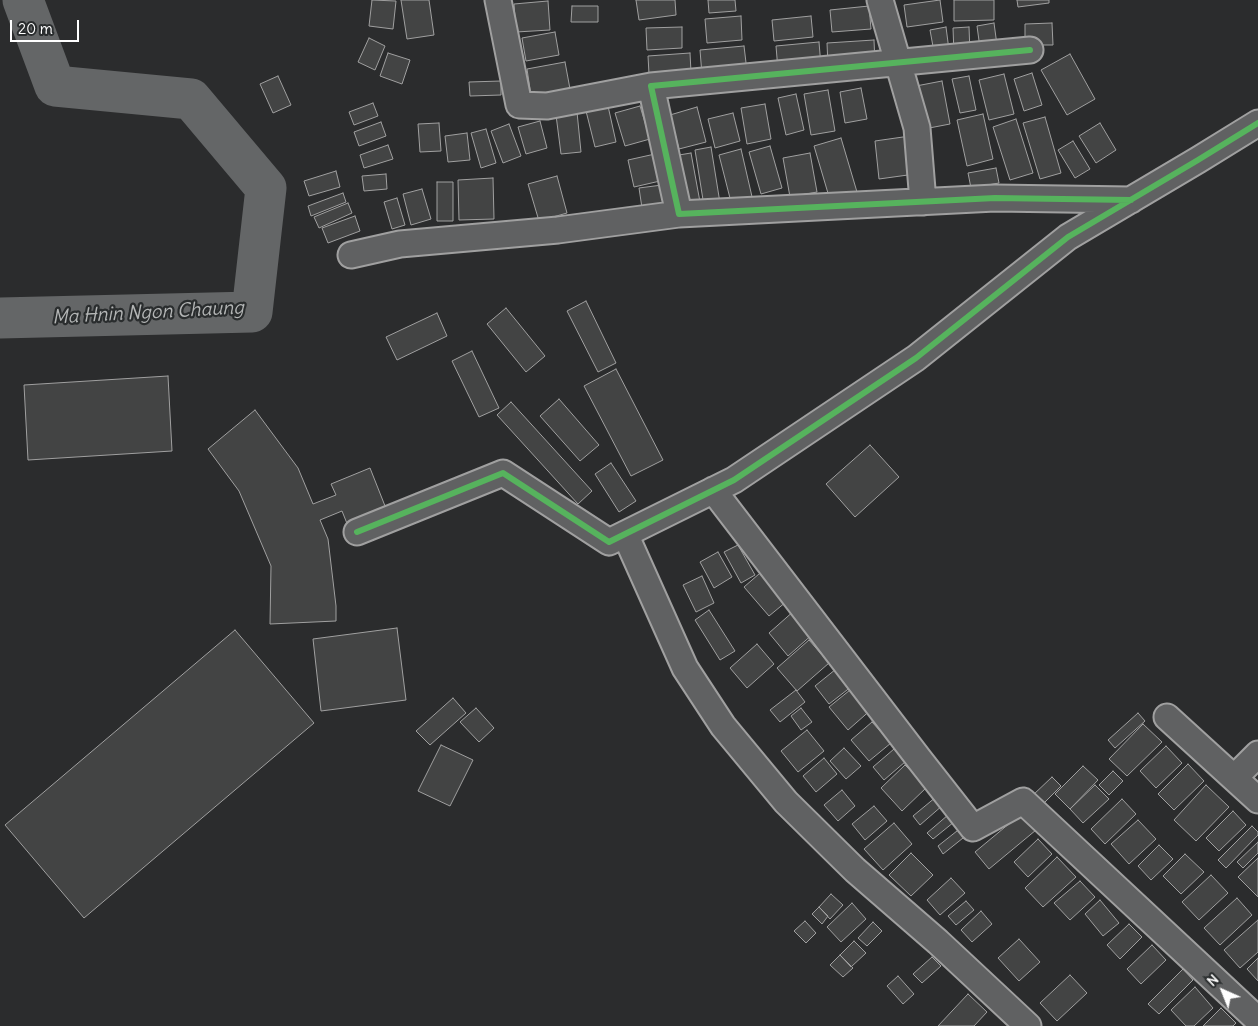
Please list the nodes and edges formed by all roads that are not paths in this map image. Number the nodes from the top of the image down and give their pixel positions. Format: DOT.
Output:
graph roads {
  1 [pos="498,0"];
  2 [pos="880,0"];
  3 [pos="1030,50"];
  4 [pos="898,63"];
  5 [pos="651,86"];
  6 [pos="1258,123"];
  7 [pos="1130,200"];
  8 [pos="923,202"];
  9 [pos="679,214"];
  10 [pos="351,255"];
  11 [pos="713,490"];
  12 [pos="358,532"];
  13 [pos="625,534"];
  14 [pos="1167,717"];
  15 [pos="1258,754"];
  16 [pos="1234,778"];
  17 [pos="1258,800"];
  18 [pos="1258,1020"];
  19 [pos="1028,1026"];
  1 -- 5 [label="street"];
  2 -- 4 [label="street"];
  3 -- 4 [label="street"];
  4 -- 5 [label="street"];
  4 -- 8 [label="street"];
  5 -- 9 [label="street"];
  6 -- 7 [label="street"];
  7 -- 8 [label="street"];
  7 -- 11 [label="street"];
  8 -- 9 [label="street"];
  9 -- 10 [label="street"];
  11 -- 13 [label="street"];
  11 -- 18 [label="street"];
  12 -- 13 [label="street"];
  13 -- 19 [label="street"];
  14 -- 16 [label="street"];
  15 -- 16 [label="street"];
  16 -- 17 [label="street"];
}
